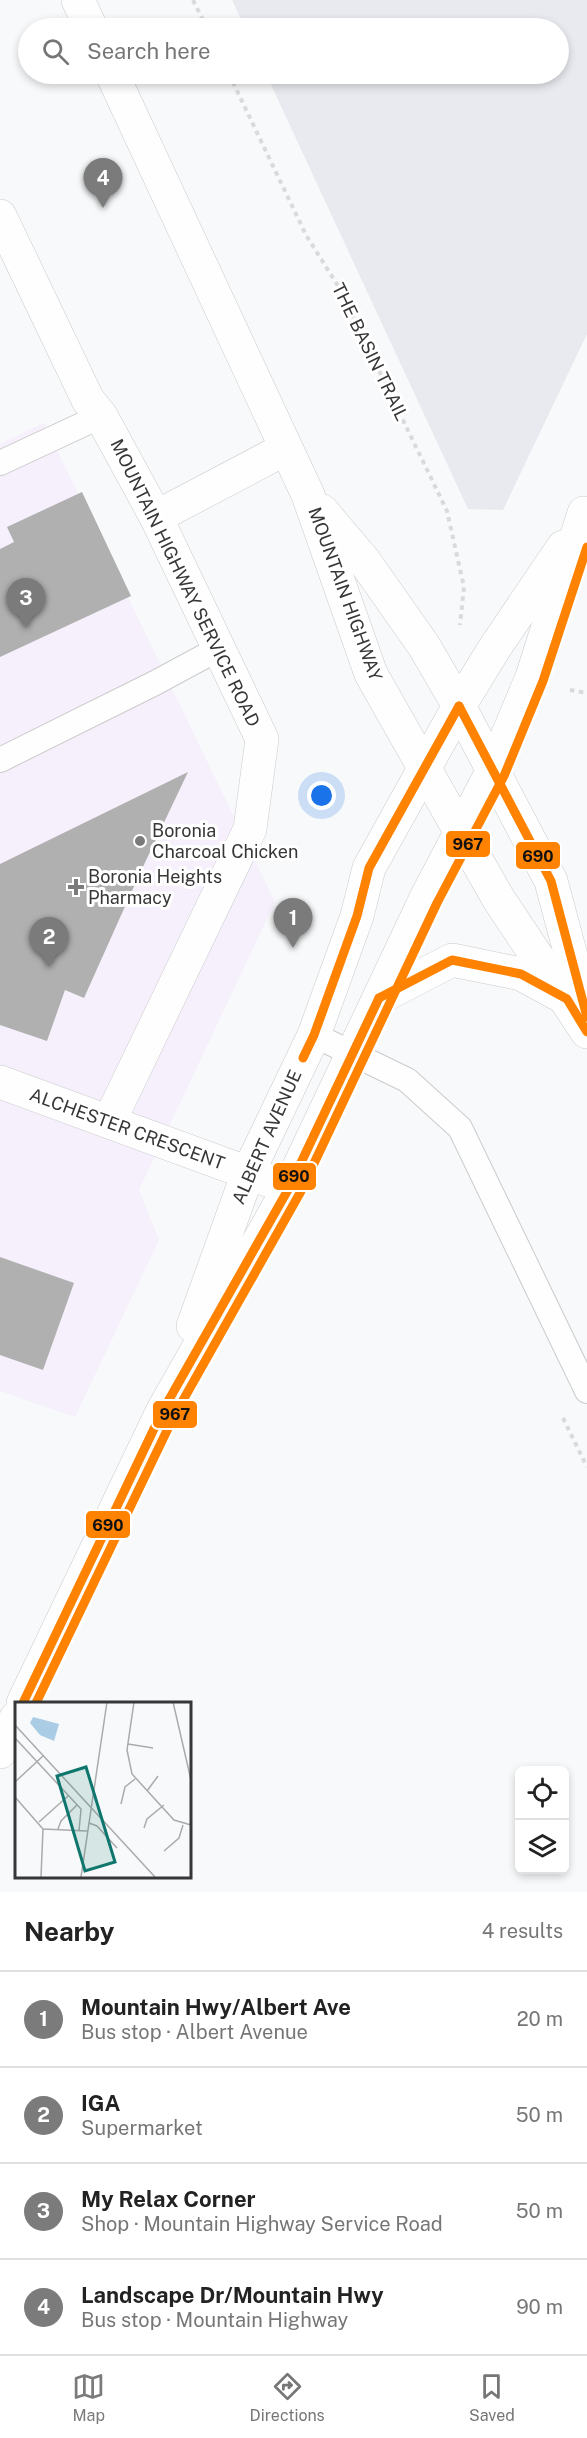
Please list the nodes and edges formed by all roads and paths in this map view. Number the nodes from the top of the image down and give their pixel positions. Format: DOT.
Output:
graph roads {
  1 [pos="78,0"];
  2 [pos="193,0"];
  3 [pos="86,18"];
  4 [pos="202,18"];
  5 [pos="117,84"];
  6 [pos="234,84"];
  7 [pos="0,216"];
  8 [pos="101,416"];
  9 [pos="285,449"];
  10 [pos="0,463"];
  11 [pos="308,495"];
  12 [pos="586,511"];
  13 [pos="156,517"];
  14 [pos="460,629"];
  15 [pos="218,649"];
  16 [pos="459,706"];
  17 [pos="0,760"];
  18 [pos="425,768"];
  19 [pos="493,770"];
  20 [pos="460,830"];
  21 [pos="379,998"];
  22 [pos="577,1008"];
  23 [pos="587,1032"];
  24 [pos="314,1035"];
  25 [pos="353,1053"];
  26 [pos="0,1082"];
  27 [pos="109,1122"];
  28 [pos="248,1173"];
  29 [pos="289,1188"];
  30 [pos="587,1391"];
  31 [pos="162,1412"];
  32 [pos="23,1702"];
  33 [pos="15,1720"];
  34 [pos="0,1752"];
  1 -- 3 [label="main road"];
  2 -- 4 [label="path"];
  5 -- 9 [label="main road, MOUNTAIN HIGHWAY"];
  6 -- 14 [label="path, THE BASIN TRAIL"];
  7 -- 8 [label="main road, MOUNTAIN HIGHWAY SERVICE ROAD"];
  8 -- 10 [label="lane"];
  8 -- 13 [label="main road, MOUNTAIN HIGHWAY SERVICE ROAD"];
  9 -- 11 [label="main road, MOUNTAIN HIGHWAY"];
  9 -- 13 [label="main road"];
  11 -- 16 [label="main road, MOUNTAIN HIGHWAY"];
  11 -- 18 [label="main road, MOUNTAIN HIGHWAY"];
  12 -- 16 [label="main road, ALBERT AVENUE"];
  12 -- 19 [label="main road, ALBERT AVENUE"];
  13 -- 15 [label="main road, MOUNTAIN HIGHWAY SERVICE ROAD"];
  15 -- 17 [label="lane"];
  15 -- 27 [label="main road, MOUNTAIN HIGHWAY SERVICE ROAD"];
  16 -- 18 [label="main road, ALBERT AVENUE"];
  16 -- 19 [label="main road, MOUNTAIN HIGHWAY"];
  18 -- 20 [label="main road, MOUNTAIN HIGHWAY"];
  18 -- 24 [label="main road, ALBERT AVENUE"];
  19 -- 20 [label="main road, ALBERT AVENUE"];
  19 -- 22 [label="main road, MOUNTAIN HIGHWAY"];
  20 -- 21 [label="main road, ALBERT AVENUE"];
  20 -- 22 [label="main road, MOUNTAIN HIGHWAY"];
  21 -- 22 [label="main road"];
  21 -- 25 [label="main road, ALBERT AVENUE"];
  22 -- 23 [label="main road, MOUNTAIN HIGHWAY"];
  24 -- 25 [label="lane"];
  24 -- 28 [label="main road, ALBERT AVENUE"];
  25 -- 29 [label="main road, ALBERT AVENUE"];
  25 -- 30 [label="lane"];
  26 -- 27 [label="main road, ALCHESTER CRESCENT"];
  27 -- 28 [label="main road, ALCHESTER CRESCENT"];
  28 -- 29 [label="main road, ALCHESTER CRESCENT"];
  28 -- 31 [label="main road, ALBERT AVENUE"];
  29 -- 31 [label="main road, ALBERT AVENUE"];
  31 -- 32 [label="main road, ALBERT AVENUE"];
  33 -- 34 [label="main road"];
}
